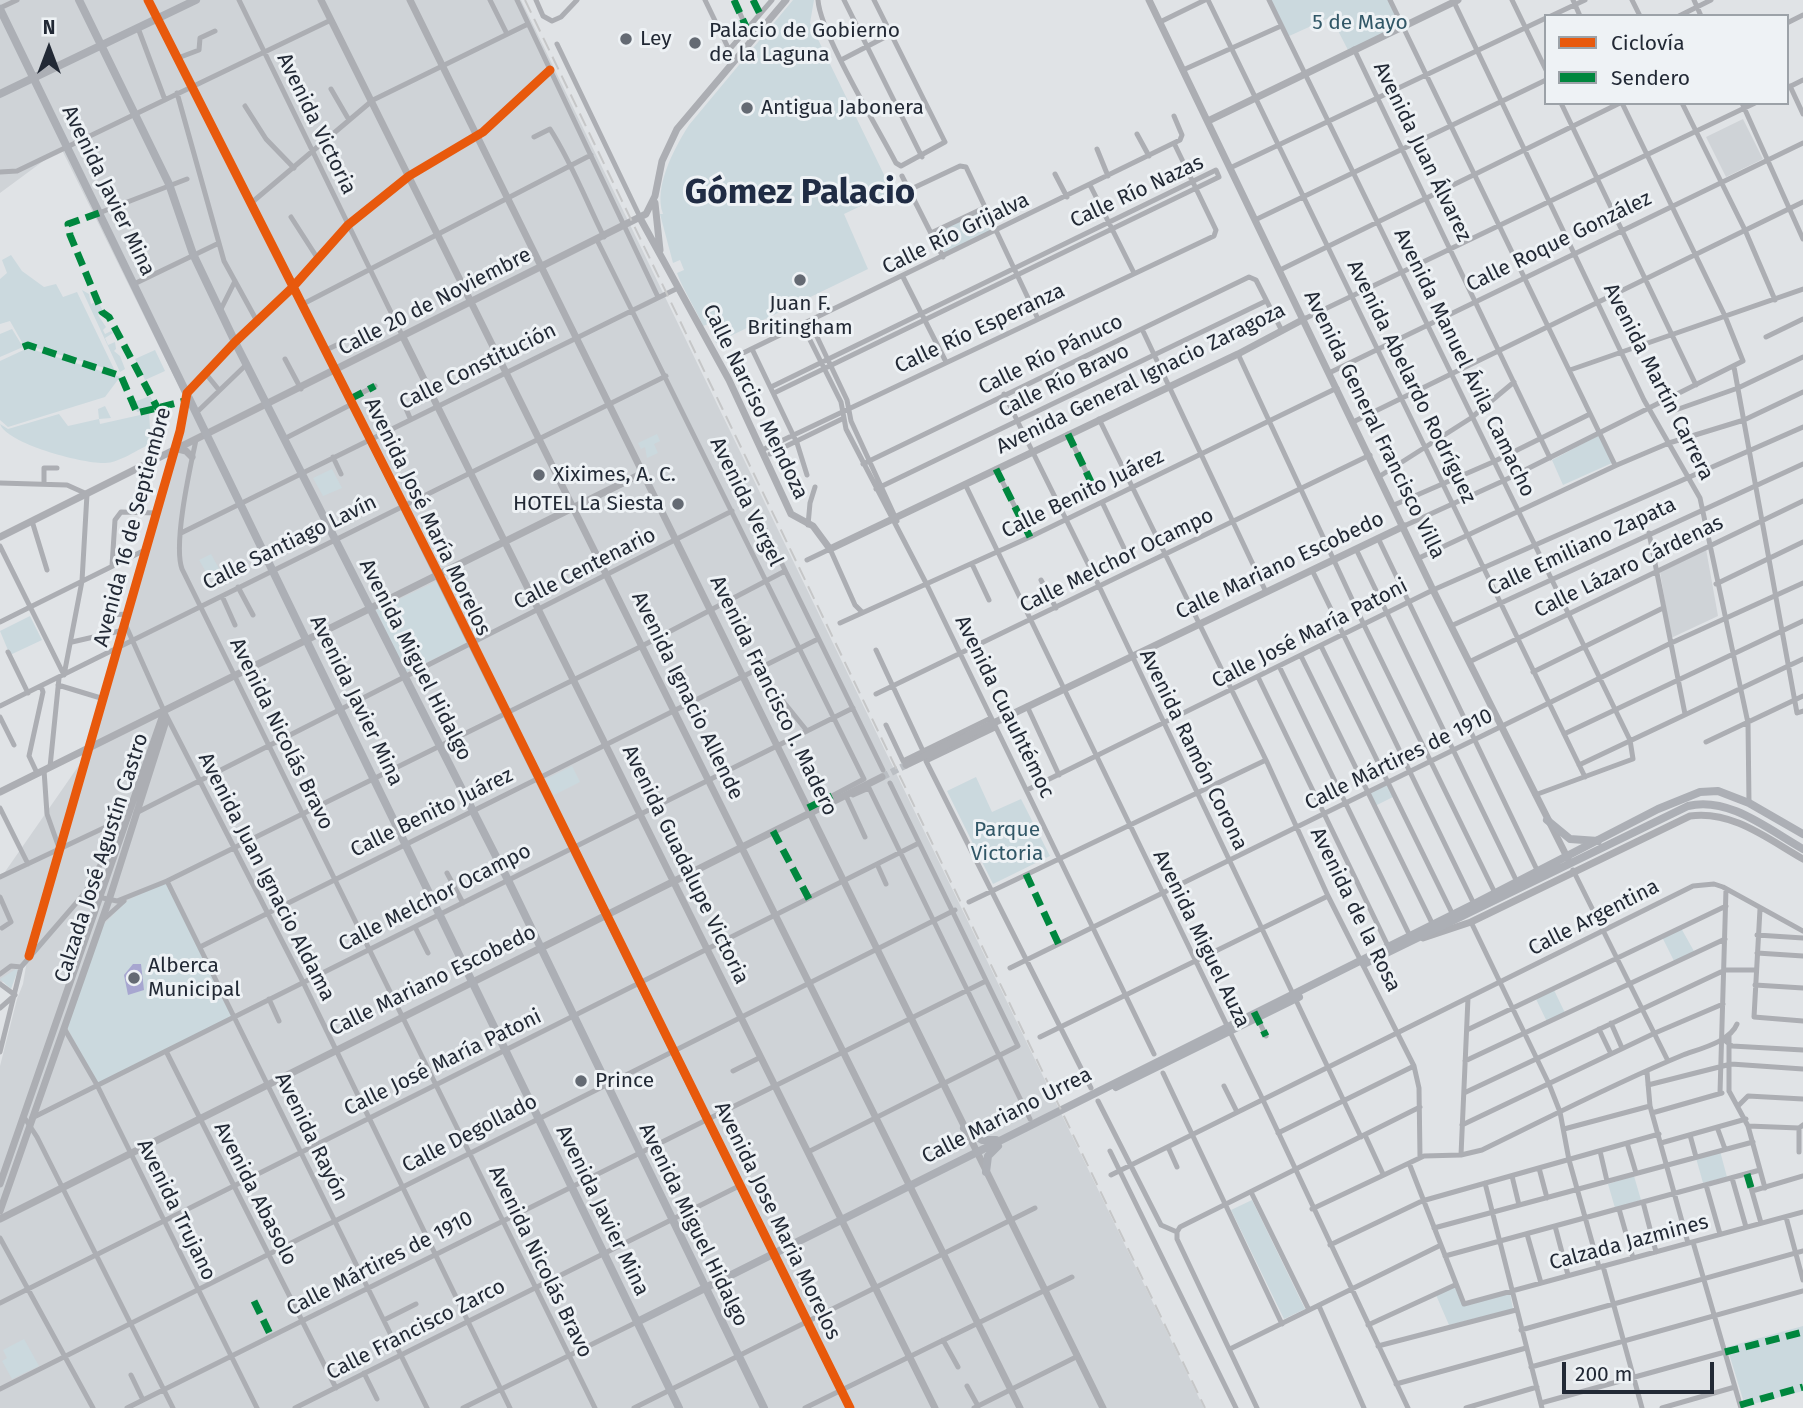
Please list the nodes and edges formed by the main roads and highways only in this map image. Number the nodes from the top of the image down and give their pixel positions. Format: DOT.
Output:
graph roads {
  1 [pos="79,0"];
  2 [pos="196,0"];
  3 [pos="321,0"];
  4 [pos="410,0"];
  5 [pos="786,0"];
  6 [pos="1149,0"];
  7 [pos="1455,1"];
  8 [pos="0,9"];
  9 [pos="101,45"];
  10 [pos="33,78"];
  11 [pos="0,94"];
  12 [pos="1208,121"];
  13 [pos="655,196"];
  14 [pos="640,218"];
  15 [pos="661,258"];
  16 [pos="542,268"];
  17 [pos="471,304"];
  18 [pos="1304,319"];
  19 [pos="403,337"];
  20 [pos="336,371"];
  21 [pos="268,405"];
  22 [pos="207,434"];
  23 [pos="176,450"];
  24 [pos="192,457"];
  25 [pos="643,472"];
  26 [pos="573,506"];
  27 [pos="1404,526"];
  28 [pos="0,537"];
  29 [pos="506,539"];
  30 [pos="830,550"];
  31 [pos="439,575"];
  32 [pos="369,608"];
  33 [pos="307,640"];
  34 [pos="164,711"];
  35 [pos="904,763"];
  36 [pos="883,773"];
  37 [pos="0,792"];
  38 [pos="142,799"];
  39 [pos="133,801"];
  40 [pos="811,814"];
  41 [pos="1547,820"];
  42 [pos="113,824"];
  43 [pos="1803,831"];
  44 [pos="1763,832"];
  45 [pos="120,841"];
  46 [pos="1601,841"];
  47 [pos="742,846"];
  48 [pos="1803,849"];
  49 [pos="1803,859"];
  50 [pos="1571,865"];
  51 [pos="674,880"];
  52 [pos="605,914"];
  53 [pos="1423,938"];
  54 [pos="541,947"];
  55 [pos="1361,963"];
  56 [pos="473,981"];
  57 [pos="1227,1029"];
  58 [pos="672,1050"];
  59 [pos="964,1128"];
  60 [pos="999,1140"];
  61 [pos="976,1151"];
  62 [pos="986,1172"];
  63 [pos="0,1184"];
  64 [pos="908,1185"];
  65 [pos="0,1211"];
  66 [pos="0,1219"];
  67 [pos="841,1219"];
  68 [pos="773,1253"];
  69 [pos="704,1288"];
  70 [pos="637,1322"];
  71 [pos="679,1408"];
  72 [pos="764,1408"];
  73 [pos="850,1408"];
  74 [pos="935,1408"];
  75 [pos="1020,1408"];
  76 [pos="1103,1408"];
  1 -- 9 [label="main road, Avenida Miguel Hidalgo"];
  2 -- 9 [label="main road"];
  3 -- 17 [label="main road, Avenida Ignacio Allende"];
  4 -- 16 [label="main road, Avenida Francisco I. Madero"];
  5 -- 13 [label="main road"];
  6 -- 12 [label="main road, Avenida General Francisco Villa"];
  7 -- 12 [label="main road"];
  8 -- 10 [label="main road, Avenida Javier Mina"];
  9 -- 10 [label="main road"];
  9 -- 21 [label="main road, Avenida Miguel Hidalgo"];
  10 -- 11 [label="main road"];
  10 -- 22 [label="main road, Avenida Javier Mina"];
  12 -- 18 [label="main road, Avenida General Francisco Villa"];
  13 -- 14 [label="main road, Calle 20 de Noviembre"];
  13 -- 15 [label="main road, Calle Narciso Mendoza"];
  14 -- 15 [label="main road, Calle Narciso Mendoza"];
  14 -- 16 [label="main road, Calle 20 de Noviembre"];
  15 -- 30 [label="main road, Calle Narciso Mendoza"];
  16 -- 17 [label="main road, Calle 20 de Noviembre"];
  16 -- 25 [label="main road, Avenida Francisco I. Madero"];
  17 -- 19 [label="main road, Calle 20 de Noviembre"];
  17 -- 26 [label="main road, Avenida Ignacio Allende"];
  18 -- 27 [label="main road, Avenida General Francisco Villa"];
  18 -- 30 [label="main road, Avenida General Ignacio Zaragoza"];
  19 -- 20 [label="main road, Calle 20 de Noviembre"];
  19 -- 29 [label="main road, Avenida Guadalupe Victoria"];
  20 -- 21 [label="main road, Calle 20 de Noviembre"];
  20 -- 31 [label="main road, Avenida José María Morelos"];
  21 -- 22 [label="main road, Calle 20 de Noviembre"];
  21 -- 32 [label="main road, Avenida Miguel Hidalgo"];
  22 -- 23 [label="main road, Calle 20 de Noviembre"];
  22 -- 33 [label="main road, Avenida Javier Mina"];
  23 -- 24 [label="main road"];
  23 -- 28 [label="main road, Calle 20 de Noviembre"];
  25 -- 26 [label="main road"];
  25 -- 40 [label="main road, Avenida Francisco I. Madero"];
  26 -- 29 [label="main road"];
  26 -- 47 [label="main road, Avenida Ignacio Allende"];
  27 -- 35 [label="main road, Calle Mariano Escobedo"];
  27 -- 41 [label="main road, Avenida General Francisco Villa"];
  29 -- 31 [label="main road"];
  29 -- 51 [label="main road, Avenida Guadalupe Victoria"];
  31 -- 32 [label="main road"];
  31 -- 52 [label="main road, Avenida José María Morelos"];
  32 -- 33 [label="main road"];
  32 -- 54 [label="main road, Avenida Miguel Hidalgo"];
  33 -- 34 [label="main road"];
  33 -- 56 [label="main road, Avenida Javier Mina"];
  34 -- 37 [label="main road"];
  34 -- 38 [label="main road, Calzada José Agustín Castro"];
  34 -- 39 [label="main road, Calzada José Agustín Castro"];
  36 -- 40 [label="main road, Calle Mariano Escobedo"];
  38 -- 39 [label="main road"];
  38 -- 65 [label="main road, Calzada José Agustín Castro"];
  39 -- 45 [label="main road, Calzada José Agustín Castro"];
  40 -- 47 [label="main road, Calle Mariano Escobedo"];
  40 -- 59 [label="main road, Avenida Francisco I. Madero"];
  41 -- 46 [label="main road"];
  41 -- 50 [label="main road, Avenida General Francisco Villa"];
  42 -- 45 [label="main road"];
  43 -- 46 [label="main road"];
  44 -- 48 [label="main road"];
  44 -- 49 [label="main road"];
  44 -- 50 [label="main road"];
  45 -- 63 [label="main road, Calzada José Agustín Castro"];
  46 -- 50 [label="main road"];
  47 -- 51 [label="main road, Calle Mariano Escobedo"];
  47 -- 64 [label="main road, Avenida Ignacio Allende"];
  50 -- 53 [label="main road, Calle Mariano Urrea"];
  50 -- 53 [label="main road"];
  50 -- 55 [label="main road, Calle Mariano Urrea"];
  51 -- 52 [label="main road, Calle Mariano Escobedo"];
  51 -- 67 [label="main road, Avenida Guadalupe Victoria"];
  52 -- 54 [label="main road, Calle Mariano Escobedo"];
  52 -- 58 [label="main road, Avenida José María Morelos"];
  53 -- 55 [label="main road, Calle Mariano Urrea"];
  54 -- 56 [label="main road, Calle Mariano Escobedo"];
  54 -- 69 [label="main road, Avenida Miguel Hidalgo"];
  55 -- 57 [label="main road, Calle Mariano Urrea"];
  56 -- 66 [label="main road, Calle Mariano Escobedo"];
  56 -- 70 [label="main road, Avenida Javier Mina"];
  57 -- 60 [label="main road, Calle Mariano Urrea"];
  57 -- 62 [label="main road, Calle Mariano Urrea"];
  58 -- 68 [label="main road, Avenida Jose Maria Morelos"];
  59 -- 60 [label="main road"];
  59 -- 61 [label="main road, Avenida Francisco I. Madero"];
  60 -- 61 [label="main road, Calle Mariano Urrea"];
  61 -- 62 [label="main road, Avenida Francisco I. Madero"];
  61 -- 64 [label="main road, Calle Mariano Urrea"];
  62 -- 76 [label="main road, Avenida Francisco I. Madero"];
  64 -- 67 [label="main road, Calle Mariano Urrea"];
  64 -- 75 [label="main road, Avenida Ignacio Allende"];
  67 -- 68 [label="main road, Calle Mariano Urrea"];
  67 -- 74 [label="main road, Avenida Guadalupe Victoria"];
  68 -- 69 [label="main road, Calle Mariano Urrea"];
  68 -- 73 [label="main road, Avenida Jose Maria Morelos"];
  69 -- 70 [label="main road, Calle Mariano Urrea"];
  69 -- 72 [label="main road, Avenida Miguel Hidalgo"];
  70 -- 71 [label="main road, Avenida Javier Mina"];
}
